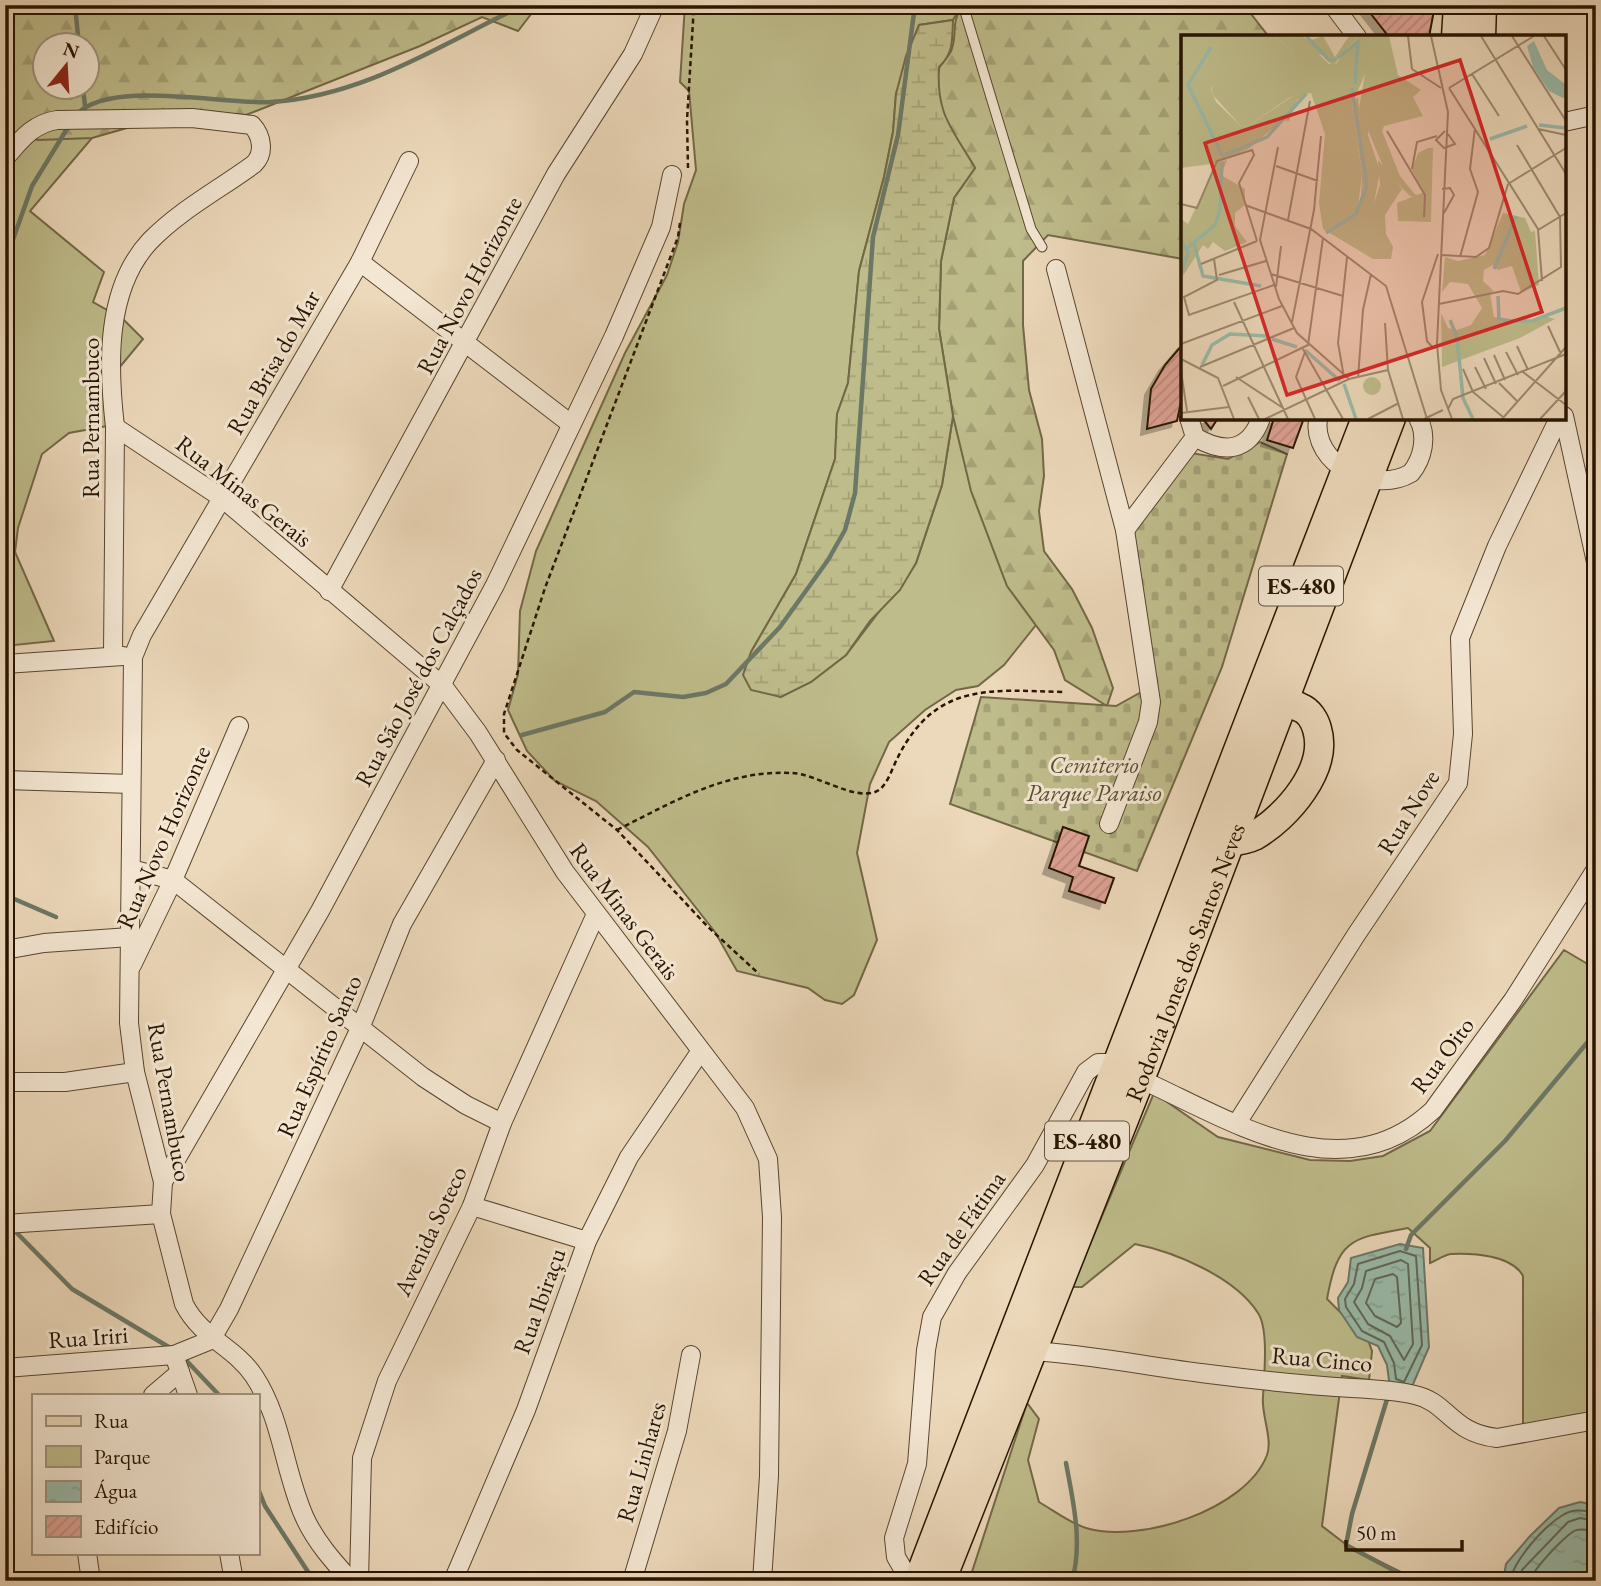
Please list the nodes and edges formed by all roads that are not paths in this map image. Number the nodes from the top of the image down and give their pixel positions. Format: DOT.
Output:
graph roads {
  1 [pos="655,5"];
  2 [pos="963,5"];
  3 [pos="1333,5"];
  4 [pos="1458,5"];
  5 [pos="1482,5"];
  6 [pos="1356,35"];
  7 [pos="1456,35"];
  8 [pos="1481,35"];
  9 [pos="1596,115"];
  10 [pos="1566,122"];
  11 [pos="5,158"];
  12 [pos="409,161"];
  13 [pos="679,177"];
  14 [pos="1042,247"];
  15 [pos="360,262"];
  16 [pos="1056,269"];
  17 [pos="465,346"];
  18 [pos="1190,420"];
  19 [pos="1260,420"];
  20 [pos="1318,420"];
  21 [pos="1366,420"];
  22 [pos="1390,420"];
  23 [pos="1419,420"];
  24 [pos="1558,420"];
  25 [pos="1565,420"];
  26 [pos="571,424"];
  27 [pos="115,427"];
  28 [pos="1195,437"];
  29 [pos="1357,475"];
  30 [pos="222,498"];
  31 [pos="1125,530"];
  32 [pos="1596,562"];
  33 [pos="329,591"];
  34 [pos="113,655"];
  35 [pos="133,657"];
  36 [pos="5,664"];
  37 [pos="443,686"];
  38 [pos="1270,702"];
  39 [pos="239,726"];
  40 [pos="496,760"];
  41 [pos="5,780"];
  42 [pos="131,784"];
  43 [pos="1109,824"];
  44 [pos="1228,842"];
  45 [pos="131,869"];
  46 [pos="1596,869"];
  47 [pos="173,880"];
  48 [pos="596,914"];
  49 [pos="130,937"];
  50 [pos="5,950"];
  51 [pos="131,968"];
  52 [pos="284,970"];
  53 [pos="361,1026"];
  54 [pos="700,1052"];
  55 [pos="1129,1071"];
  56 [pos="135,1072"];
  57 [pos="5,1082"];
  58 [pos="502,1123"];
  59 [pos="1237,1123"];
  60 [pos="163,1182"];
  61 [pos="472,1206"];
  62 [pos="161,1214"];
  63 [pos="5,1224"];
  64 [pos="587,1241"];
  65 [pos="211,1340"];
  66 [pos="1030,1351"];
  67 [pos="174,1354"];
  68 [pos="691,1354"];
  69 [pos="5,1368"];
  70 [pos="180,1372"];
  71 [pos="154,1394"];
  72 [pos="188,1394"];
  73 [pos="1596,1420"];
  74 [pos="87,1554"];
  75 [pos="229,1554"];
  76 [pos="91,1581"];
  77 [pos="234,1581"];
  78 [pos="351,1581"];
  79 [pos="359,1581"];
  80 [pos="453,1581"];
  81 [pos="632,1581"];
  82 [pos="762,1581"];
  83 [pos="910,1581"];
  84 [pos="918,1581"];
  85 [pos="941,1581"];
  1 -- 17 [label="street, Rua Novo Horizonte"];
  2 -- 14 [label="lane"];
  3 -- 6 [label="street"];
  4 -- 7 [label="main road"];
  5 -- 8 [label="main road"];
  9 -- 10 [label="street"];
  11 -- 27 [label="street, Rua Pernambuco"];
  12 -- 15 [label="street, Rua Brisa do Mar"];
  13 -- 26 [label="street, Rua São José dos Calçados"];
  15 -- 17 [label="street"];
  15 -- 30 [label="street, Rua Brisa do Mar"];
  16 -- 31 [label="street"];
  17 -- 26 [label="street"];
  17 -- 33 [label="street, Rua Novo Horizonte"];
  18 -- 28 [label="street"];
  19 -- 28 [label="street"];
  20 -- 29 [label="street"];
  21 -- 29 [label="main road, Rodovia Jones dos Santos Neves / ES-480"];
  22 -- 29 [label="main road, Rodovia Jones dos Santos Neves / ES-480"];
  23 -- 29 [label="street"];
  24 -- 59 [label="street, Rua Nove"];
  25 -- 32 [label="street"];
  26 -- 37 [label="street, Rua São José dos Calçados"];
  27 -- 30 [label="street, Rua Minas Gerais"];
  27 -- 34 [label="street, Rua Pernambuco"];
  28 -- 31 [label="street"];
  29 -- 38 [label="main road, Rodovia Jones dos Santos Neves / ES-480"];
  30 -- 33 [label="street, Rua Minas Gerais"];
  30 -- 35 [label="street, Rua Brisa do Mar"];
  31 -- 43 [label="street"];
  33 -- 37 [label="street, Rua Minas Gerais"];
  34 -- 35 [label="street"];
  34 -- 36 [label="street"];
  35 -- 42 [label="street, Rua Pernambuco"];
  37 -- 40 [label="street, Rua Minas Gerais"];
  37 -- 52 [label="street, Rua São José dos Calçados"];
  38 -- 44 [label="main road, Rodovia Jones dos Santos Neves / ES-480"];
  38 -- 44 [label="main road"];
  38 -- 55 [label="main road, Rodovia Jones dos Santos Neves / ES-480"];
  39 -- 47 [label="street, Rua Novo Horizonte"];
  40 -- 48 [label="street, Rua Minas Gerais"];
  40 -- 53 [label="street, Rua Espírito Santo"];
  41 -- 42 [label="street"];
  42 -- 45 [label="street, Rua Pernambuco"];
  44 -- 55 [label="main road, Rodovia Jones dos Santos Neves / ES-480"];
  45 -- 47 [label="street"];
  45 -- 49 [label="street, Rua Pernambuco"];
  46 -- 59 [label="street, Rua Oito"];
  47 -- 51 [label="street, Rua Novo Horizonte"];
  47 -- 52 [label="street"];
  48 -- 54 [label="street, Rua Minas Gerais"];
  48 -- 58 [label="street, Avenida Soteco"];
  49 -- 50 [label="street"];
  49 -- 51 [label="street, Rua Pernambuco"];
  51 -- 56 [label="street, Rua Pernambuco"];
  52 -- 53 [label="street"];
  52 -- 60 [label="street, Rua São José dos Calçados"];
  53 -- 58 [label="street"];
  53 -- 65 [label="street, Rua Espírito Santo"];
  54 -- 64 [label="street, Rua Ibiraçu"];
  54 -- 82 [label="street, Rua Minas Gerais"];
  55 -- 59 [label="street, Rua Oito"];
  55 -- 66 [label="main road, Rodovia Jones dos Santos Neves / ES-480"];
  55 -- 83 [label="street, Rua de Fátima"];
  55 -- 84 [label="main road, Rodovia Jones dos Santos Neves / ES-480"];
  56 -- 57 [label="street"];
  56 -- 60 [label="street, Rua Pernambuco"];
  58 -- 61 [label="street, Avenida Soteco"];
  60 -- 62 [label="street, Rua Pernambuco"];
  61 -- 64 [label="street"];
  61 -- 79 [label="street, Avenida Soteco"];
  62 -- 63 [label="street"];
  62 -- 65 [label="street, Rua Pernambuco"];
  64 -- 80 [label="street, Rua Ibiraçu"];
  65 -- 67 [label="street"];
  65 -- 78 [label="street, Rua Pernambuco"];
  66 -- 73 [label="street, Rua Cinco"];
  66 -- 85 [label="main road, Rodovia Jones dos Santos Neves / ES-480"];
  67 -- 69 [label="street, Rua Iriri"];
  67 -- 70 [label="street"];
  68 -- 81 [label="street, Rua Linhares"];
  70 -- 71 [label="street"];
  70 -- 72 [label="street"];
  74 -- 76 [label="street"];
  75 -- 77 [label="street"];
}
